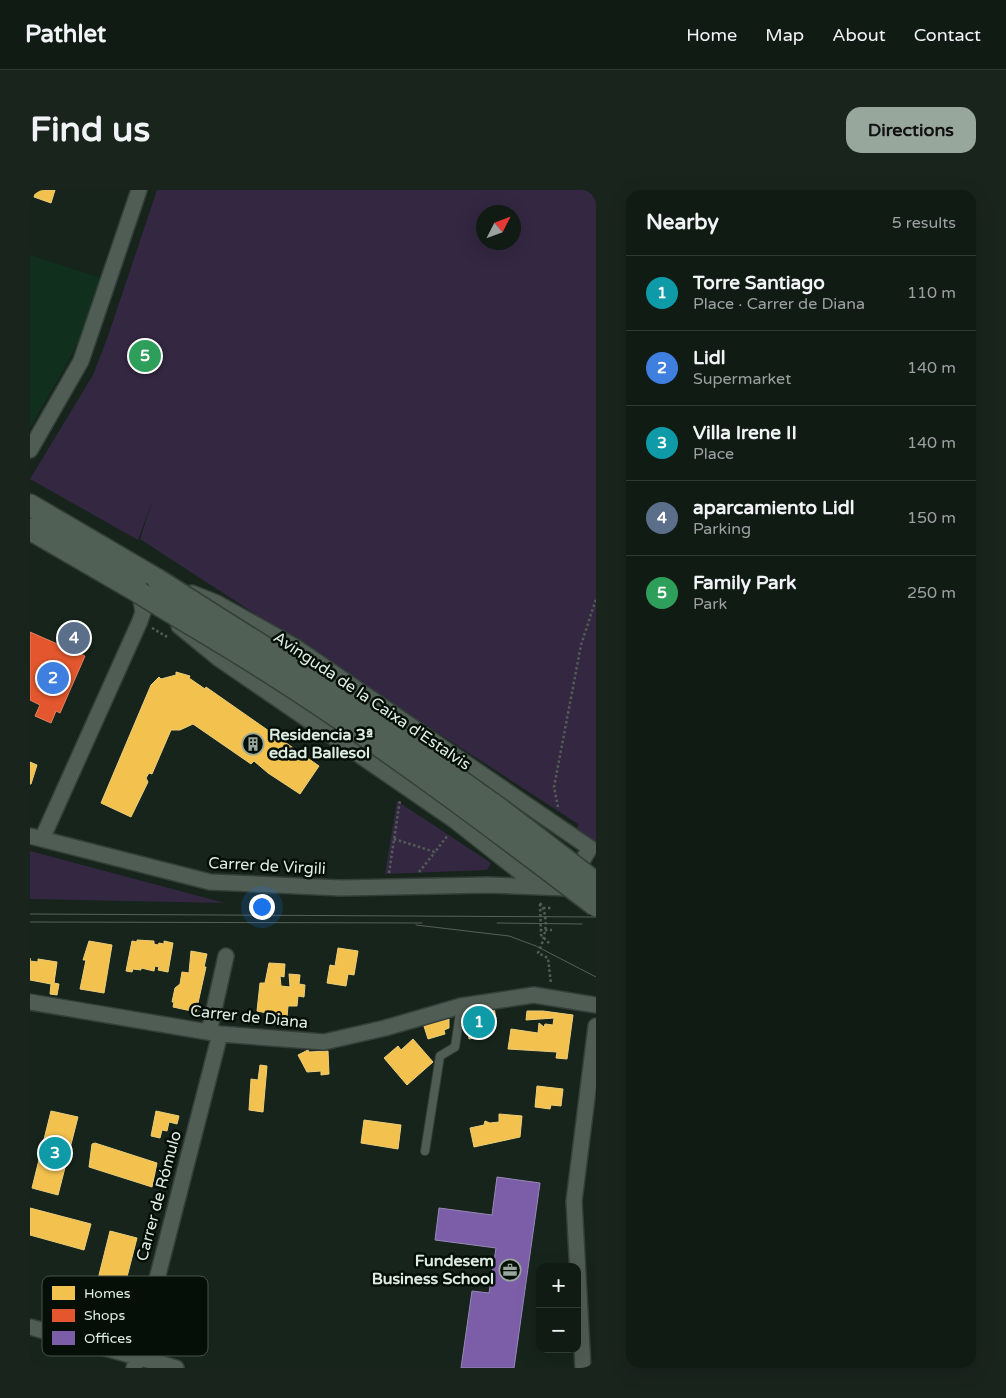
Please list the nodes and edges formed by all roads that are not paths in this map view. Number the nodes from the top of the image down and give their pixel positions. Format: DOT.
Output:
graph roads {
  1 [pos="139,190"];
  2 [pos="30,450"];
  3 [pos="30,504"];
  4 [pos="30,530"];
  5 [pos="158,580"];
  6 [pos="140,593"];
  7 [pos="36,837"];
  8 [pos="590,848"];
  9 [pos="514,867"];
  10 [pos="596,883"];
  11 [pos="507,886"];
  12 [pos="539,887"];
  13 [pos="596,906"];
  14 [pos="226,956"];
  15 [pos="30,1002"];
  16 [pos="596,1005"];
  17 [pos="461,1006"];
  18 [pos="596,1026"];
  19 [pos="215,1033"];
  20 [pos="426,1151"];
  21 [pos="157,1276"];
  22 [pos="30,1327"];
  23 [pos="42,1331"];
  24 [pos="115,1356"];
  25 [pos="136,1363"];
  26 [pos="176,1368"];
  27 [pos="583,1368"];
  1 -- 2 [label="street"];
  3 -- 5 [label="main road, Avinguda de la Caixa d'Estalvis"];
  4 -- 6 [label="main road, Avinguda de la Caixa d'Estalvis"];
  5 -- 8 [label="street, Avinguda de la Caixa d'Estalvis"];
  5 -- 10 [label="main road, Avinguda de la Caixa d'Estalvis, bridge"];
  6 -- 7 [label="street"];
  6 -- 9 [label="street, Avinguda de la Caixa d'Estalvis"];
  6 -- 13 [label="main road, Avinguda de la Caixa d'Estalvis, bridge"];
  7 -- 11 [label="street, Carrer de Virgili"];
  8 -- 12 [label="street, Carrer de Virgili"];
  9 -- 11 [label="street"];
  9 -- 12 [label="street, Avinguda de la Caixa d'Estalvis"];
  11 -- 12 [label="street, Carrer de Virgili"];
  14 -- 19 [label="street, Carrer de Rómulo"];
  15 -- 19 [label="street, Carrer de Diana"];
  16 -- 17 [label="street, Carrer de Diana"];
  17 -- 19 [label="street, Carrer de Diana"];
  17 -- 20 [label="lane"];
  18 -- 27 [label="street"];
  19 -- 21 [label="street, Carrer de Rómulo"];
  22 -- 23 [label="street"];
  24 -- 25 [label="street"];
  25 -- 26 [label="street"];
}
